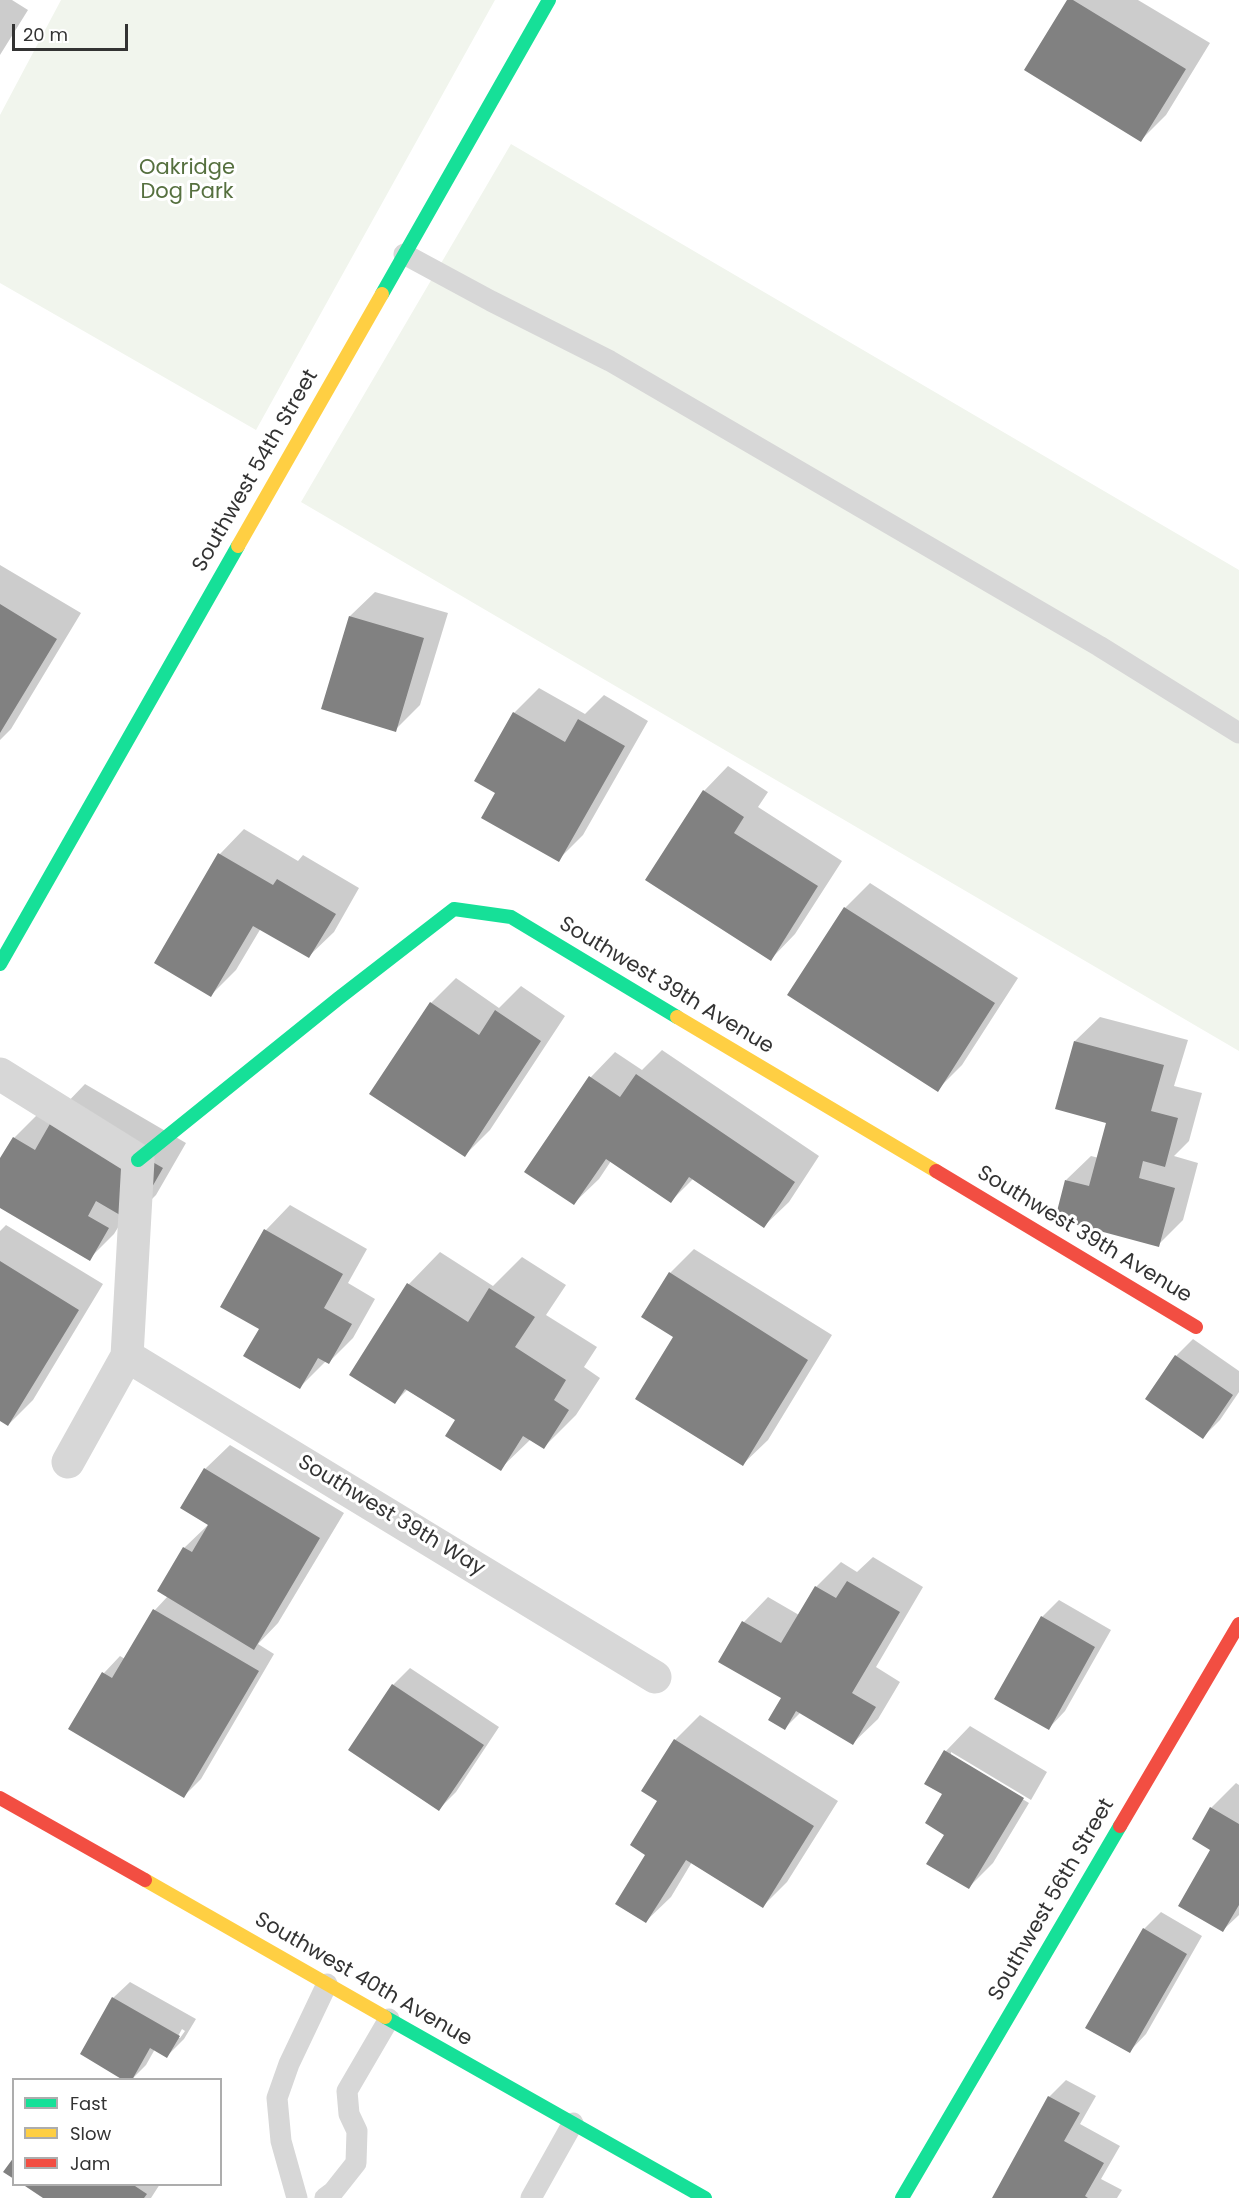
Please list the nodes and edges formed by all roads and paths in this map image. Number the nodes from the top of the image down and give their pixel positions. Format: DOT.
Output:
graph roads {
  1 [pos="549,0"];
  2 [pos="404,254"];
  3 [pos="1239,733"];
  4 [pos="0,964"];
  5 [pos="0,1074"];
  6 [pos="138,1160"];
  7 [pos="1196,1327"];
  8 [pos="127,1356"];
  9 [pos="68,1462"];
  10 [pos="1239,1624"];
  11 [pos="655,1677"];
  12 [pos="0,1798"];
  13 [pos="327,1984"];
  14 [pos="389,2019"];
  15 [pos="573,2123"];
  16 [pos="297,2198"];
  17 [pos="325,2198"];
  18 [pos="531,2198"];
  19 [pos="705,2198"];
  20 [pos="902,2198"];
  1 -- 2 [label="street, Southwest 54th Street"];
  2 -- 3 [label="lane"];
  2 -- 4 [label="street, Southwest 54th Street"];
  5 -- 6 [label="street"];
  6 -- 7 [label="street, Southwest 39th Avenue"];
  6 -- 8 [label="street"];
  8 -- 9 [label="street"];
  8 -- 11 [label="street, Southwest 39th Way"];
  10 -- 20 [label="street, Southwest 56th Street"];
  12 -- 13 [label="street, Southwest 40th Avenue"];
  13 -- 14 [label="street, Southwest 40th Avenue"];
  13 -- 16 [label="lane"];
  14 -- 15 [label="street, Southwest 40th Avenue"];
  14 -- 17 [label="lane"];
  15 -- 18 [label="lane"];
  15 -- 19 [label="street, Southwest 40th Avenue"];
}
